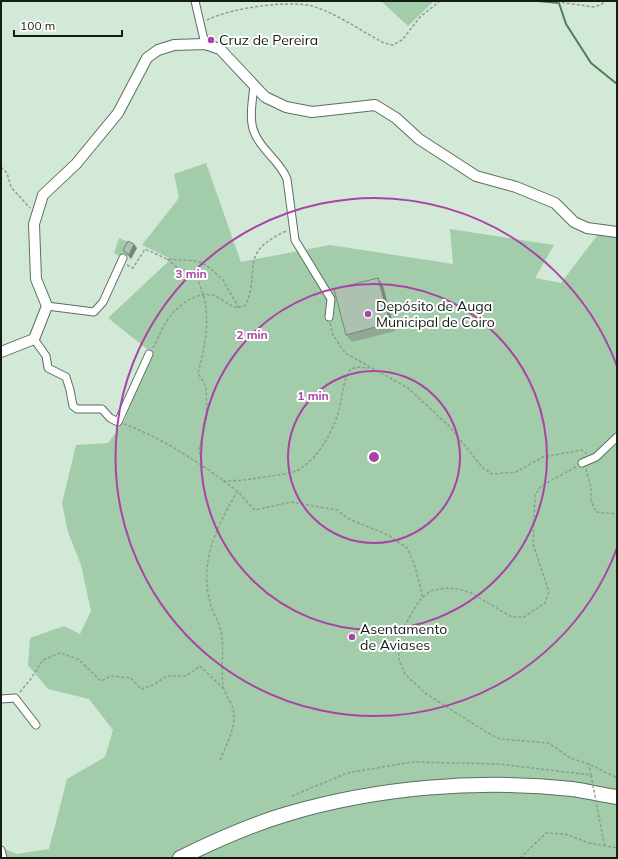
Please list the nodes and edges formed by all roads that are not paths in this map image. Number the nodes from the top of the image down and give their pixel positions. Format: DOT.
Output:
graph roads {
  1 [pos="195,1"];
  2 [pos="204,44"];
  3 [pos="254,84"];
  4 [pos="617,232"];
  5 [pos="122,260"];
  6 [pos="47,306"];
  7 [pos="329,317"];
  8 [pos="34,339"];
  9 [pos="1,352"];
  10 [pos="150,354"];
  11 [pos="617,437"];
  12 [pos="582,463"];
  13 [pos="1,699"];
  14 [pos="36,725"];
  15 [pos="617,797"];
  16 [pos="1,850"];
  17 [pos="3,858"];
  18 [pos="180,858"];
  1 -- 2 [label="street"];
  2 -- 3 [label="street"];
  2 -- 6 [label="street"];
  3 -- 4 [label="street"];
  3 -- 7 [label="street"];
  5 -- 6 [label="street"];
  6 -- 8 [label="street"];
  8 -- 9 [label="street"];
  8 -- 10 [label="street"];
  11 -- 12 [label="street"];
  13 -- 14 [label="street"];
  15 -- 18 [label="highway"];
  16 -- 17 [label="street"];
}
